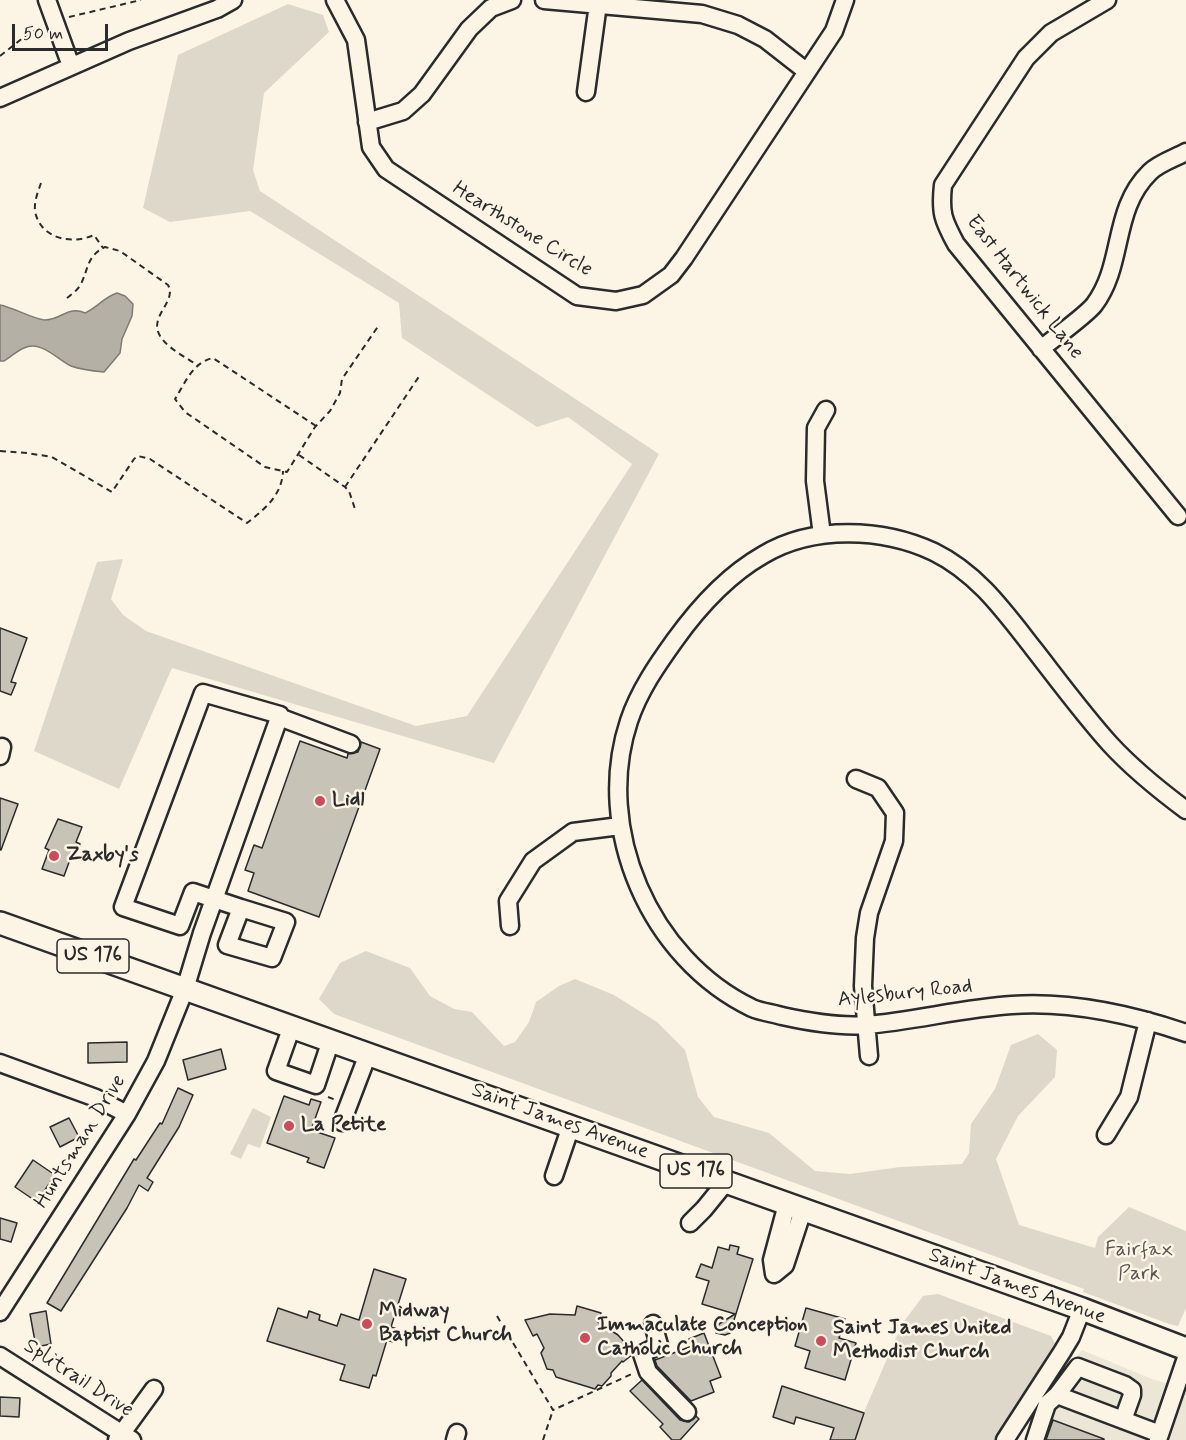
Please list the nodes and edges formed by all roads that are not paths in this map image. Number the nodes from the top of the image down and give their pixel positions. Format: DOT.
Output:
graph roads {
  1 [pos="47,0"];
  2 [pos="234,0"];
  3 [pos="335,0"];
  4 [pos="512,0"];
  5 [pos="544,0"];
  6 [pos="845,0"];
  7 [pos="1101,1"];
  8 [pos="598,4"];
  9 [pos="71,66"];
  10 [pos="806,71"];
  11 [pos="586,92"];
  12 [pos="0,98"];
  13 [pos="367,122"];
  14 [pos="1186,152"];
  15 [pos="1041,349"];
  16 [pos="826,410"];
  17 [pos="1178,516"];
  18 [pos="822,535"];
  19 [pos="279,717"];
  20 [pos="351,744"];
  21 [pos="856,779"];
  22 [pos="1186,810"];
  23 [pos="620,826"];
  24 [pos="214,898"];
  25 [pos="241,908"];
  26 [pos="0,923"];
  27 [pos="510,926"];
  28 [pos="185,989"];
  29 [pos="1148,1021"];
  30 [pos="866,1025"];
  31 [pos="291,1026"];
  32 [pos="1186,1033"];
  33 [pos="331,1040"];
  34 [pos="368,1054"];
  35 [pos="869,1056"];
  36 [pos="0,1063"];
  37 [pos="127,1114"];
  38 [pos="342,1122"];
  39 [pos="571,1126"];
  40 [pos="1106,1135"];
  41 [pos="554,1176"];
  42 [pos="726,1182"];
  43 [pos="690,1223"];
  44 [pos="2,1302"];
  45 [pos="1082,1310"];
  46 [pos="653,1324"];
  47 [pos="1186,1349"];
  48 [pos="0,1356"];
  49 [pos="1186,1358"];
  50 [pos="154,1389"];
  51 [pos="1057,1395"];
  52 [pos="687,1412"];
  53 [pos="1123,1420"];
  54 [pos="1159,1437"];
  55 [pos="124,1438"];
  56 [pos="1005,1440"];
  57 [pos="1035,1440"];
  1 -- 9 [label="street"];
  2 -- 9 [label="street"];
  3 -- 13 [label="street, Hearthstone Circle"];
  4 -- 13 [label="street"];
  5 -- 8 [label="street"];
  6 -- 10 [label="street, Hearthstone Circle"];
  7 -- 15 [label="street, East Hartwick Lane"];
  8 -- 10 [label="street"];
  8 -- 11 [label="street"];
  9 -- 12 [label="street"];
  10 -- 13 [label="street, Hearthstone Circle"];
  14 -- 15 [label="street"];
  15 -- 17 [label="street, East Hartwick Lane"];
  16 -- 18 [label="street"];
  18 -- 22 [label="street, Aylesbury Road"];
  18 -- 23 [label="street, Aylesbury Road"];
  19 -- 20 [label="street"];
  19 -- 24 [label="street, Huntsman Drive"];
  19 -- 24 [label="street"];
  21 -- 30 [label="street"];
  23 -- 27 [label="street"];
  23 -- 30 [label="street, Aylesbury Road"];
  24 -- 25 [label="street"];
  24 -- 28 [label="street, Huntsman Drive"];
  26 -- 28 [label="main road, Saint James Avenue / US 176"];
  28 -- 31 [label="main road, Saint James Avenue / US 176"];
  28 -- 37 [label="street, Huntsman Drive"];
  29 -- 30 [label="street, Aylesbury Road"];
  29 -- 32 [label="street, Aylesbury Road"];
  29 -- 40 [label="street"];
  30 -- 35 [label="street"];
  31 -- 33 [label="main road, Saint James Avenue / US 176"];
  31 -- 33 [label="street"];
  33 -- 34 [label="main road, Saint James Avenue / US 176"];
  34 -- 38 [label="street"];
  34 -- 39 [label="main road, Saint James Avenue / US 176"];
  36 -- 37 [label="street"];
  37 -- 44 [label="street, Huntsman Drive"];
  39 -- 41 [label="street"];
  39 -- 42 [label="main road, Saint James Avenue / US 176"];
  42 -- 43 [label="street"];
  42 -- 45 [label="main road, Saint James Avenue / US 176"];
  45 -- 47 [label="main road, Saint James Avenue / US 176"];
  45 -- 56 [label="street"];
  46 -- 52 [label="street"];
  48 -- 55 [label="street, Splitrail Drive"];
  49 -- 54 [label="street"];
  50 -- 55 [label="street"];
  51 -- 53 [label="street"];
  51 -- 53 [label="street"];
  51 -- 57 [label="street"];
  53 -- 54 [label="street"];
}
